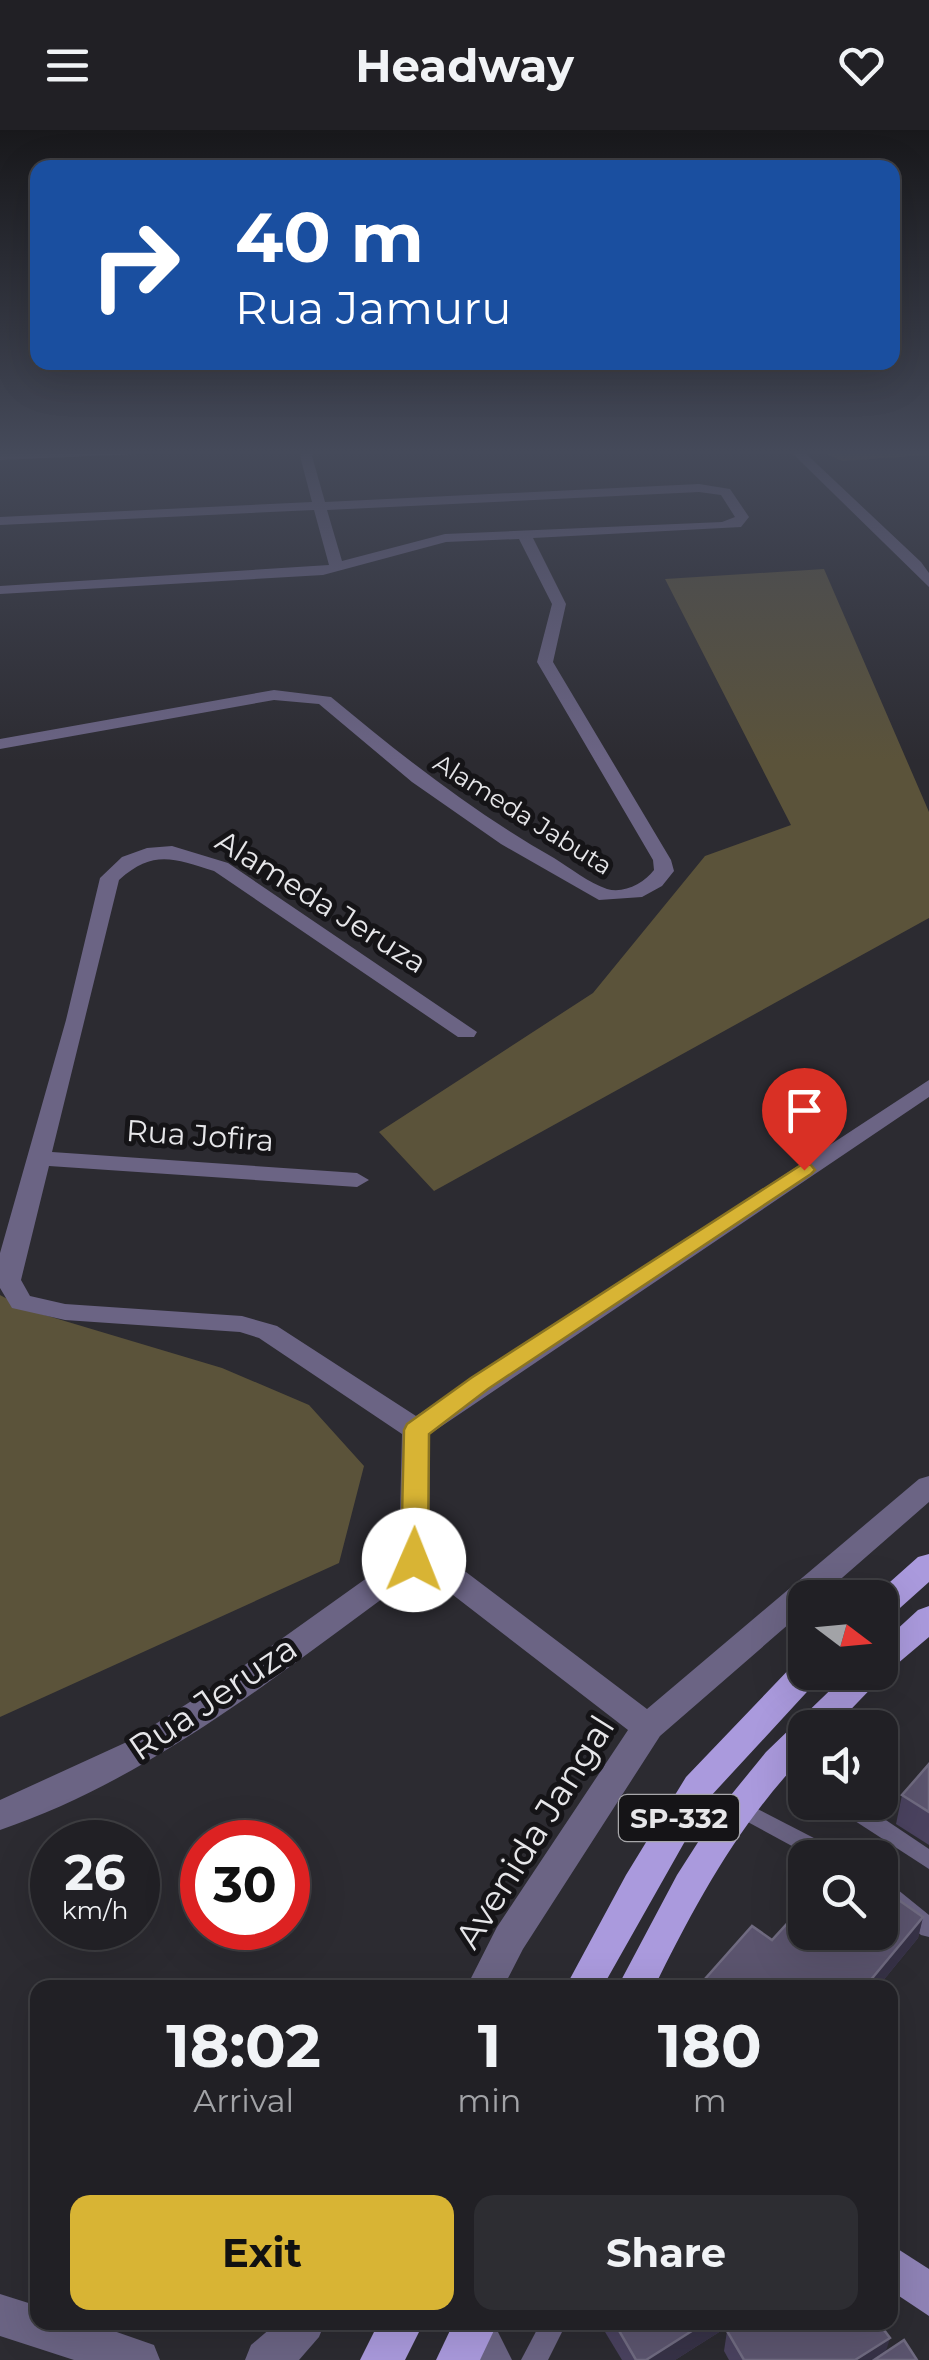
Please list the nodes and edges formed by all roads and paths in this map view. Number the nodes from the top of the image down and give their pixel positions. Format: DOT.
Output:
graph roads {
  1 [pos="332,553"];
  2 [pos="387,553"];
  3 [pos="540,553"];
  4 [pos="904,553"];
  5 [pos="337,569"];
  6 [pos="929,583"];
  7 [pos="0,590"];
  8 [pos="0,744"];
  9 [pos="466,1032"];
  10 [pos="929,1087"];
  11 [pos="39,1158"];
  12 [pos="357,1180"];
  13 [pos="416,1430"];
  14 [pos="929,1486"];
  15 [pos="414,1560"];
  16 [pos="929,1565"];
  17 [pos="898,1592"];
  18 [pos="929,1618"];
  19 [pos="898,1647"];
  20 [pos="789,1690"];
  21 [pos="851,1690"];
  22 [pos="831,1710"];
  23 [pos="648,1727"];
  24 [pos="788,1763"];
  25 [pos="738,1807"];
  26 [pos="0,1816"];
  27 [pos="869,1820"];
  28 [pos="800,1840"];
  29 [pos="929,1860"];
  30 [pos="898,1901"];
  31 [pos="929,1928"];
  32 [pos="488,1980"];
  33 [pos="588,1980"];
  34 [pos="639,1980"];
  35 [pos="898,2270"];
  36 [pos="929,2295"];
  37 [pos="0,2315"];
  38 [pos="30,2325"];
  39 [pos="46,2330"];
  40 [pos="298,2330"];
  41 [pos="398,2330"];
  42 [pos="550,2330"];
  43 [pos="139,2360"];
  44 [pos="266,2360"];
  45 [pos="381,2360"];
  46 [pos="534,2360"];
  1 -- 5 [label="street"];
  2 -- 5 [label="street"];
  3 -- 8 [label="street, Alameda Jabuta"];
  4 -- 6 [label="street"];
  5 -- 7 [label="street"];
  9 -- 11 [label="street, Alameda Jeruza"];
  10 -- 13 [label="street"];
  11 -- 12 [label="street, Rua Jofira"];
  11 -- 13 [label="street, Alameda Jeruza"];
  13 -- 15 [label="street"];
  14 -- 23 [label="street, Avenida Jangal"];
  15 -- 23 [label="street"];
  15 -- 26 [label="street, Rua Jeruza"];
  16 -- 17 [label="main road"];
  18 -- 19 [label="main road"];
  20 -- 33 [label="main road, SP-332"];
  21 -- 22 [label="main road"];
  23 -- 32 [label="street, Avenida Jangal"];
  24 -- 25 [label="main road, SP-332"];
  25 -- 28 [label="lane"];
  25 -- 34 [label="main road, SP-332"];
  27 -- 29 [label="lane"];
  30 -- 31 [label="lane"];
  35 -- 36 [label="street"];
  37 -- 38 [label="street"];
  39 -- 43 [label="street"];
  40 -- 44 [label="street"];
  41 -- 45 [label="main road"];
  42 -- 46 [label="lane"];
}
